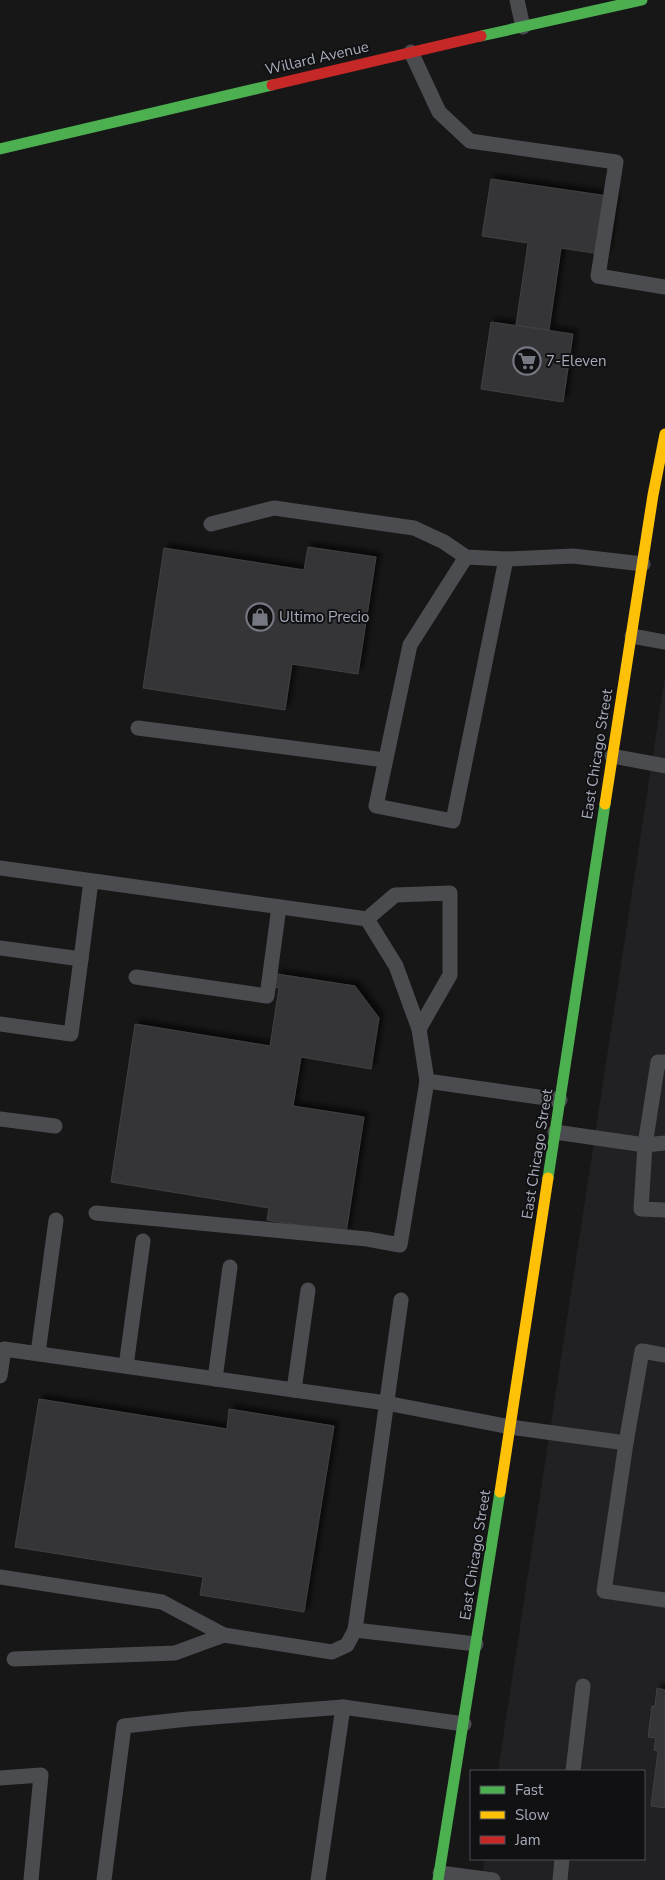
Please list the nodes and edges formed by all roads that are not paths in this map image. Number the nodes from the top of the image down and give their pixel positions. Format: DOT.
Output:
graph roads {
  1 [pos="517,0"];
  2 [pos="642,0"];
  3 [pos="524,27"];
  4 [pos="411,52"];
  5 [pos="0,149"];
  6 [pos="665,287"];
  7 [pos="665,434"];
  8 [pos="659,496"];
  9 [pos="211,524"];
  10 [pos="466,557"];
  11 [pos="506,560"];
  12 [pos="643,564"];
  13 [pos="632,636"];
  14 [pos="665,642"];
  15 [pos="138,728"];
  16 [pos="612,756"];
  17 [pos="385,760"];
  18 [pos="665,766"];
  19 [pos="0,868"];
  20 [pos="91,881"];
  21 [pos="279,907"];
  22 [pos="367,919"];
  23 [pos="0,948"];
  24 [pos="81,959"];
  25 [pos="136,977"];
  26 [pos="0,1024"];
  27 [pos="419,1028"];
  28 [pos="665,1062"];
  29 [pos="427,1081"];
  30 [pos="560,1100"];
  31 [pos="0,1119"];
  32 [pos="55,1126"];
  33 [pos="555,1132"];
  34 [pos="665,1143"];
  35 [pos="645,1145"];
  36 [pos="665,1210"];
  37 [pos="96,1213"];
  38 [pos="56,1220"];
  39 [pos="143,1242"];
  40 [pos="230,1267"];
  41 [pos="308,1290"];
  42 [pos="401,1300"];
  43 [pos="2,1348"];
  44 [pos="38,1353"];
  45 [pos="665,1355"];
  46 [pos="126,1366"];
  47 [pos="0,1376"];
  48 [pos="215,1379"];
  49 [pos="294,1390"];
  50 [pos="386,1403"];
  51 [pos="510,1427"];
  52 [pos="626,1442"];
  53 [pos="0,1577"];
  54 [pos="665,1600"];
  55 [pos="355,1630"];
  56 [pos="224,1635"];
  57 [pos="476,1644"];
  58 [pos="14,1660"];
  59 [pos="582,1686"];
  60 [pos="344,1707"];
  61 [pos="464,1724"];
  62 [pos="573,1770"];
  63 [pos="0,1778"];
  64 [pos="562,1860"];
  65 [pos="439,1877"];
  66 [pos="31,1880"];
  67 [pos="104,1880"];
  68 [pos="318,1880"];
  69 [pos="493,1880"];
  70 [pos="560,1880"];
  1 -- 3 [label="lane"];
  2 -- 3 [label="main road, Willard Avenue"];
  3 -- 4 [label="main road, Willard Avenue"];
  4 -- 5 [label="main road, Willard Avenue"];
  4 -- 6 [label="lane"];
  7 -- 8 [label="main road, East Chicago Street"];
  8 -- 12 [label="main road, East Chicago Street"];
  9 -- 10 [label="lane"];
  10 -- 11 [label="lane"];
  10 -- 17 [label="lane"];
  11 -- 12 [label="lane"];
  11 -- 17 [label="lane"];
  12 -- 13 [label="main road, East Chicago Street"];
  13 -- 14 [label="lane"];
  13 -- 16 [label="main road, East Chicago Street"];
  15 -- 17 [label="lane"];
  16 -- 18 [label="lane"];
  16 -- 30 [label="main road, East Chicago Street"];
  19 -- 20 [label="lane"];
  20 -- 21 [label="lane"];
  20 -- 24 [label="lane"];
  21 -- 22 [label="lane"];
  21 -- 25 [label="lane"];
  22 -- 27 [label="lane"];
  22 -- 27 [label="lane"];
  23 -- 24 [label="lane"];
  24 -- 26 [label="lane"];
  27 -- 29 [label="lane"];
  28 -- 35 [label="lane"];
  29 -- 30 [label="lane"];
  29 -- 37 [label="lane"];
  30 -- 33 [label="main road, East Chicago Street"];
  31 -- 32 [label="lane"];
  33 -- 35 [label="lane"];
  33 -- 51 [label="main road, East Chicago Street"];
  34 -- 35 [label="lane"];
  35 -- 36 [label="lane"];
  38 -- 44 [label="lane"];
  39 -- 46 [label="lane"];
  40 -- 48 [label="lane"];
  41 -- 49 [label="lane"];
  42 -- 50 [label="lane"];
  43 -- 44 [label="lane"];
  43 -- 47 [label="lane"];
  44 -- 46 [label="lane"];
  45 -- 52 [label="lane"];
  46 -- 48 [label="lane"];
  48 -- 49 [label="lane"];
  49 -- 50 [label="lane"];
  50 -- 51 [label="lane"];
  50 -- 55 [label="lane"];
  51 -- 52 [label="lane"];
  51 -- 57 [label="main road, East Chicago Street"];
  52 -- 54 [label="lane"];
  53 -- 56 [label="lane"];
  55 -- 56 [label="lane"];
  55 -- 57 [label="lane"];
  56 -- 58 [label="lane"];
  57 -- 61 [label="main road, East Chicago Street"];
  59 -- 62 [label="lane"];
  60 -- 61 [label="lane"];
  60 -- 67 [label="lane"];
  60 -- 68 [label="lane"];
  61 -- 65 [label="main road, East Chicago Street"];
  63 -- 66 [label="lane"];
  64 -- 70 [label="lane"];
  65 -- 69 [label="lane"];
}
